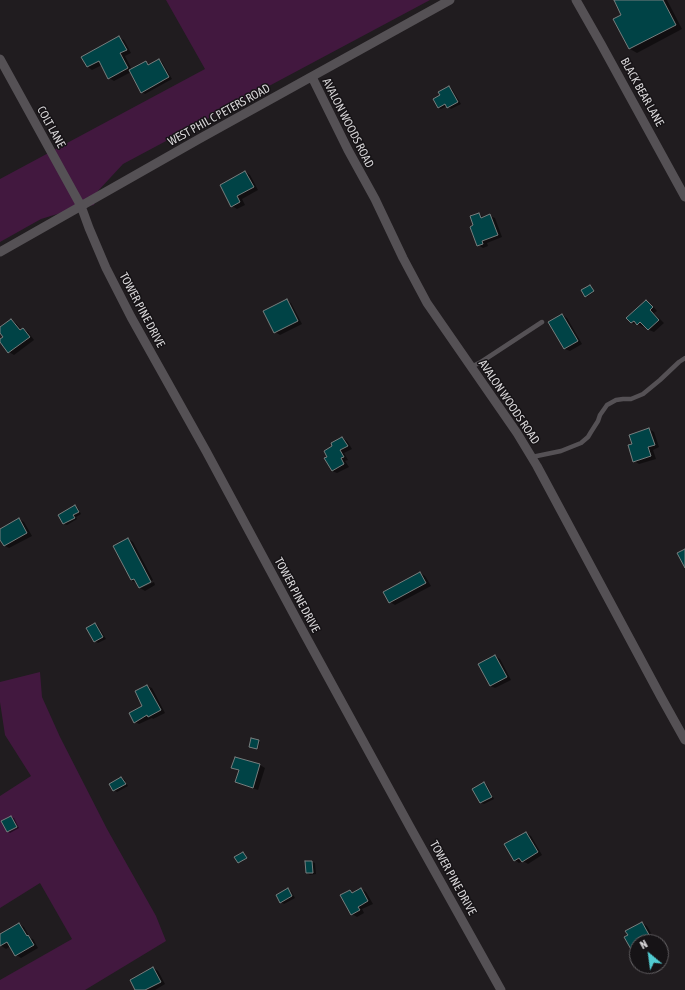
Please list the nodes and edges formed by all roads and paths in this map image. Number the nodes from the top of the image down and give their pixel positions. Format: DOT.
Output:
graph roads {
  1 [pos="450,0"];
  2 [pos="576,0"];
  3 [pos="0,59"];
  4 [pos="312,77"];
  5 [pos="685,197"];
  6 [pos="81,206"];
  7 [pos="0,252"];
  8 [pos="542,322"];
  9 [pos="685,358"];
  10 [pos="471,367"];
  11 [pos="532,457"];
  12 [pos="685,740"];
  13 [pos="501,990"];
  1 -- 4 [label="street, WEST PHIL C PETERS ROAD"];
  2 -- 5 [label="street, BLACK BEAR LANE"];
  3 -- 6 [label="street, COLT LANE"];
  4 -- 6 [label="street, WEST PHIL C PETERS ROAD"];
  4 -- 10 [label="street, AVALON WOODS ROAD"];
  6 -- 7 [label="street, WEST PHIL C PETERS ROAD"];
  6 -- 13 [label="street, TOWER PINE DRIVE"];
  8 -- 10 [label="lane"];
  9 -- 11 [label="lane"];
  10 -- 11 [label="street, AVALON WOODS ROAD"];
  11 -- 12 [label="street, AVALON WOODS ROAD"];
}
